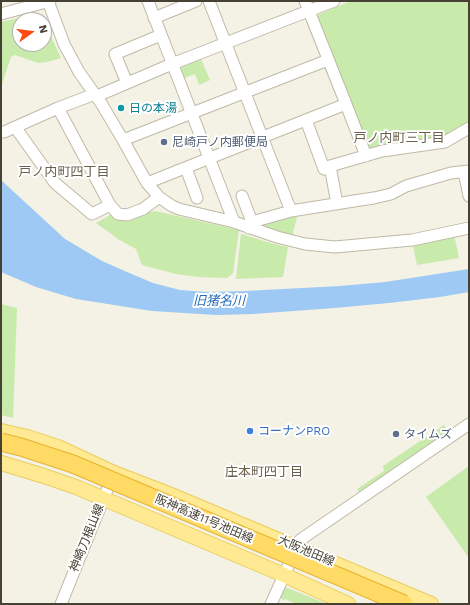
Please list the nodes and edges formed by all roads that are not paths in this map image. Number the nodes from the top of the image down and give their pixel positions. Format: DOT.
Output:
graph roads {
  1 [pos="49,1"];
  2 [pos="148,1"];
  3 [pos="196,1"];
  4 [pos="209,1"];
  5 [pos="334,1"];
  6 [pos="307,6"];
  7 [pos="1,14"];
  8 [pos="154,18"];
  9 [pos="161,35"];
  10 [pos="225,43"];
  11 [pos="328,60"];
  12 [pos="172,64"];
  13 [pos="127,83"];
  14 [pos="244,92"];
  15 [pos="96,95"];
  16 [pos="346,104"];
  17 [pos="58,108"];
  18 [pos="191,113"];
  19 [pos="306,120"];
  20 [pos="15,127"];
  21 [pos="469,128"];
  22 [pos="4,132"];
  23 [pos="262,138"];
  24 [pos="123,140"];
  25 [pos="366,156"];
  26 [pos="209,159"];
  27 [pos="330,166"];
  28 [pos="186,168"];
  29 [pos="467,172"];
  30 [pos="147,183"];
  31 [pos="242,196"];
  32 [pos="469,196"];
  33 [pos="159,197"];
  34 [pos="197,198"];
  35 [pos="336,204"];
  36 [pos="110,205"];
  37 [pos="291,211"];
  38 [pos="234,222"];
  39 [pos="251,225"];
  40 [pos="469,228"];
  41 [pos="469,424"];
  42 [pos="1,431"];
  43 [pos="1,442"];
  44 [pos="1,452"];
  45 [pos="1,463"];
  46 [pos="114,473"];
  47 [pos="104,499"];
  48 [pos="297,547"];
  49 [pos="284,575"];
  50 [pos="60,604"];
  51 [pos="271,604"];
  52 [pos="348,604"];
  53 [pos="378,604"];
  54 [pos="404,604"];
  55 [pos="431,604"];
  1 -- 7 [label="street"];
  1 -- 15 [label="street"];
  2 -- 8 [label="street"];
  3 -- 8 [label="street"];
  4 -- 10 [label="street"];
  5 -- 6 [label="street"];
  6 -- 10 [label="street"];
  6 -- 11 [label="street"];
  8 -- 9 [label="street"];
  9 -- 12 [label="street"];
  9 -- 13 [label="street"];
  10 -- 12 [label="street"];
  10 -- 14 [label="street"];
  11 -- 14 [label="street"];
  11 -- 16 [label="street"];
  12 -- 13 [label="street"];
  12 -- 18 [label="street"];
  13 -- 15 [label="street"];
  14 -- 18 [label="street"];
  14 -- 23 [label="street"];
  15 -- 17 [label="street"];
  15 -- 24 [label="street"];
  16 -- 19 [label="street"];
  16 -- 25 [label="street"];
  17 -- 20 [label="street"];
  17 -- 36 [label="street"];
  18 -- 24 [label="street"];
  18 -- 26 [label="street"];
  19 -- 23 [label="street"];
  19 -- 27 [label="street"];
  20 -- 22 [label="street"];
  20 -- 36 [label="street"];
  21 -- 25 [label="street"];
  23 -- 26 [label="street"];
  23 -- 37 [label="street"];
  24 -- 30 [label="street"];
  25 -- 27 [label="street"];
  26 -- 28 [label="street"];
  26 -- 38 [label="street"];
  27 -- 35 [label="street"];
  28 -- 30 [label="street"];
  28 -- 34 [label="street"];
  29 -- 32 [label="street"];
  29 -- 35 [label="street"];
  30 -- 33 [label="street"];
  31 -- 39 [label="street"];
  33 -- 36 [label="street"];
  33 -- 38 [label="street"];
  35 -- 37 [label="street"];
  37 -- 39 [label="street"];
  38 -- 39 [label="street"];
  39 -- 40 [label="street"];
  41 -- 48 [label="street"];
  42 -- 46 [label="main road, 大阪池田線"];
  43 -- 54 [label="highway, 阪神高速11号池田線, bridge"];
  44 -- 53 [label="highway, 阪神高速11号池田線"];
  45 -- 47 [label="main road"];
  46 -- 47 [label="street, 神崎刀根山線"];
  46 -- 48 [label="main road, 大阪池田線"];
  47 -- 49 [label="main road"];
  47 -- 50 [label="street, 神崎刀根山線"];
  48 -- 49 [label="street"];
  48 -- 55 [label="main road, 大阪池田線"];
  49 -- 51 [label="street"];
  49 -- 52 [label="main road"];
}
